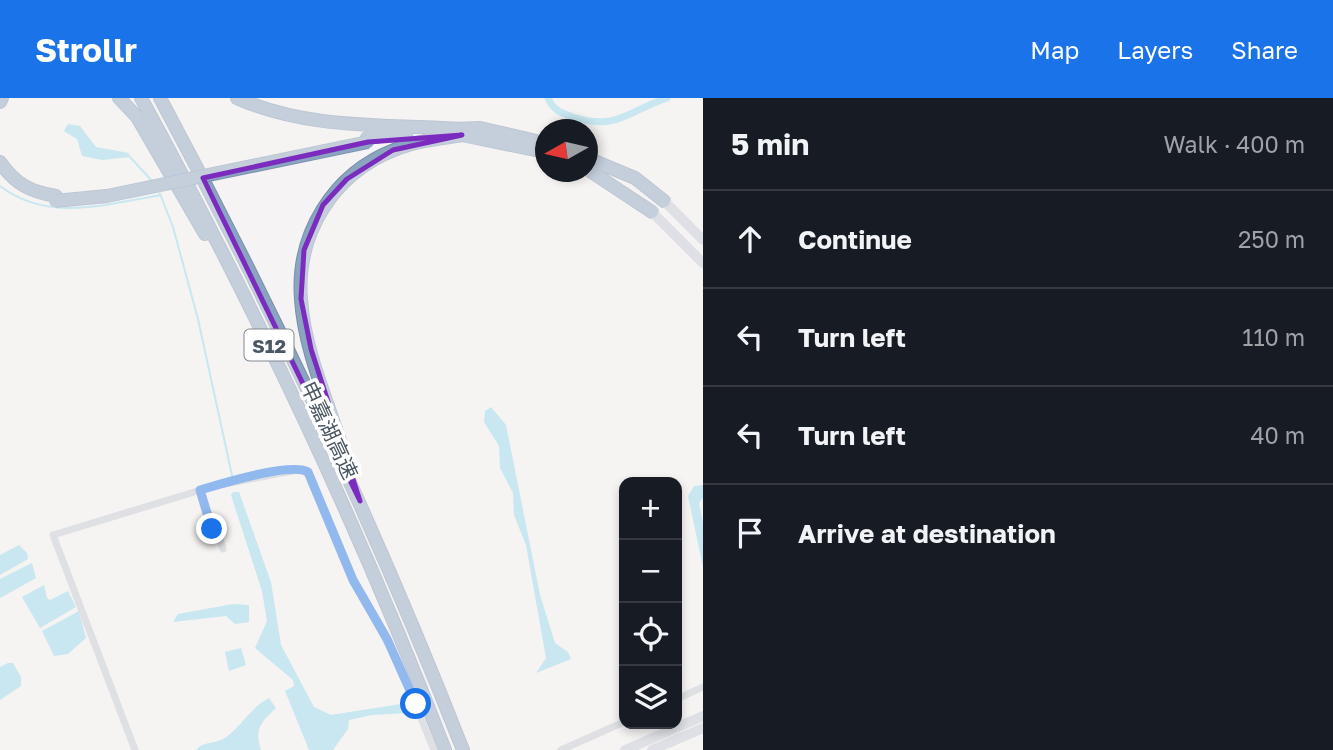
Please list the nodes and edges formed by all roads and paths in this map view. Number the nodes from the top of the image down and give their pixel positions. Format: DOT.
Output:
graph roads {
  1 [pos="119,98"];
  2 [pos="141,98"];
  3 [pos="160,98"];
  4 [pos="237,98"];
  5 [pos="462,132"];
  6 [pos="535,140"];
  7 [pos="535,150"];
  8 [pos="0,162"];
  9 [pos="598,163"];
  10 [pos="0,172"];
  11 [pos="598,176"];
  12 [pos="56,199"];
  13 [pos="664,201"];
  14 [pos="652,212"];
  15 [pos="703,240"];
  16 [pos="703,263"];
  17 [pos="264,334"];
  18 [pos="200,490"];
  19 [pos="360,501"];
  20 [pos="223,550"];
  21 [pos="703,687"];
  22 [pos="682,697"];
  23 [pos="703,714"];
  24 [pos="619,724"];
  25 [pos="703,728"];
  26 [pos="135,750"];
  27 [pos="434,750"];
  28 [pos="446,750"];
  29 [pos="463,750"];
  30 [pos="561,750"];
  31 [pos="625,750"];
  32 [pos="652,750"];
  1 -- 17 [label="highway"];
  2 -- 17 [label="highway, 申嘉湖高速 / S12"];
  3 -- 19 [label="highway, 申嘉湖高速 / S12"];
  4 -- 5 [label="highway"];
  5 -- 6 [label="highway"];
  5 -- 7 [label="highway"];
  5 -- 12 [label="highway, bridge"];
  5 -- 19 [label="highway"];
  8 -- 12 [label="highway"];
  9 -- 13 [label="highway"];
  10 -- 12 [label="highway"];
  11 -- 14 [label="highway"];
  13 -- 15 [label="main road"];
  14 -- 16 [label="main road"];
  17 -- 28 [label="highway, 申嘉湖高速 / S12"];
  18 -- 20 [label="street"];
  18 -- 26 [label="street"];
  18 -- 27 [label="street"];
  19 -- 29 [label="highway, 申嘉湖高速 / S12"];
  21 -- 22 [label="street"];
  23 -- 31 [label="main road"];
  24 -- 30 [label="street"];
  25 -- 32 [label="main road"];
}
